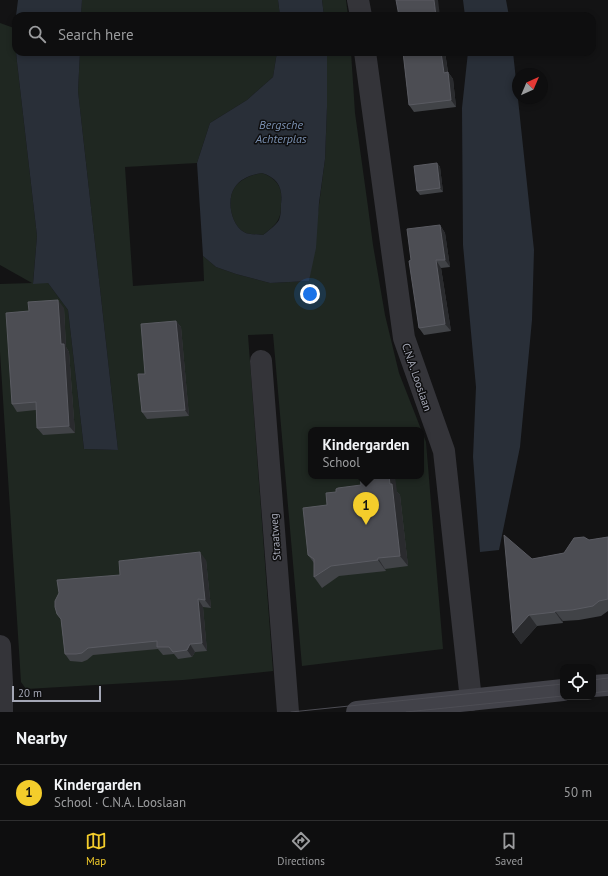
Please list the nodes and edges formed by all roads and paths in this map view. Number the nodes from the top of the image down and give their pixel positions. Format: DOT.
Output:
graph roads {
  1 [pos="358,0"];
  2 [pos="360,12"];
  3 [pos="366,56"];
  4 [pos="261,361"];
  5 [pos="0,646"];
  6 [pos="608,685"];
  7 [pos="596,686"];
  8 [pos="560,690"];
  9 [pos="471,700"];
  10 [pos="2,712"];
  11 [pos="288,712"];
  12 [pos="357,712"];
  1 -- 2 [label="street"];
  3 -- 9 [label="street, C.N.A. Looslaan"];
  4 -- 11 [label="street, Straatweg"];
  5 -- 10 [label="street"];
  6 -- 7 [label="street"];
  8 -- 9 [label="street"];
  9 -- 12 [label="street"];
}
